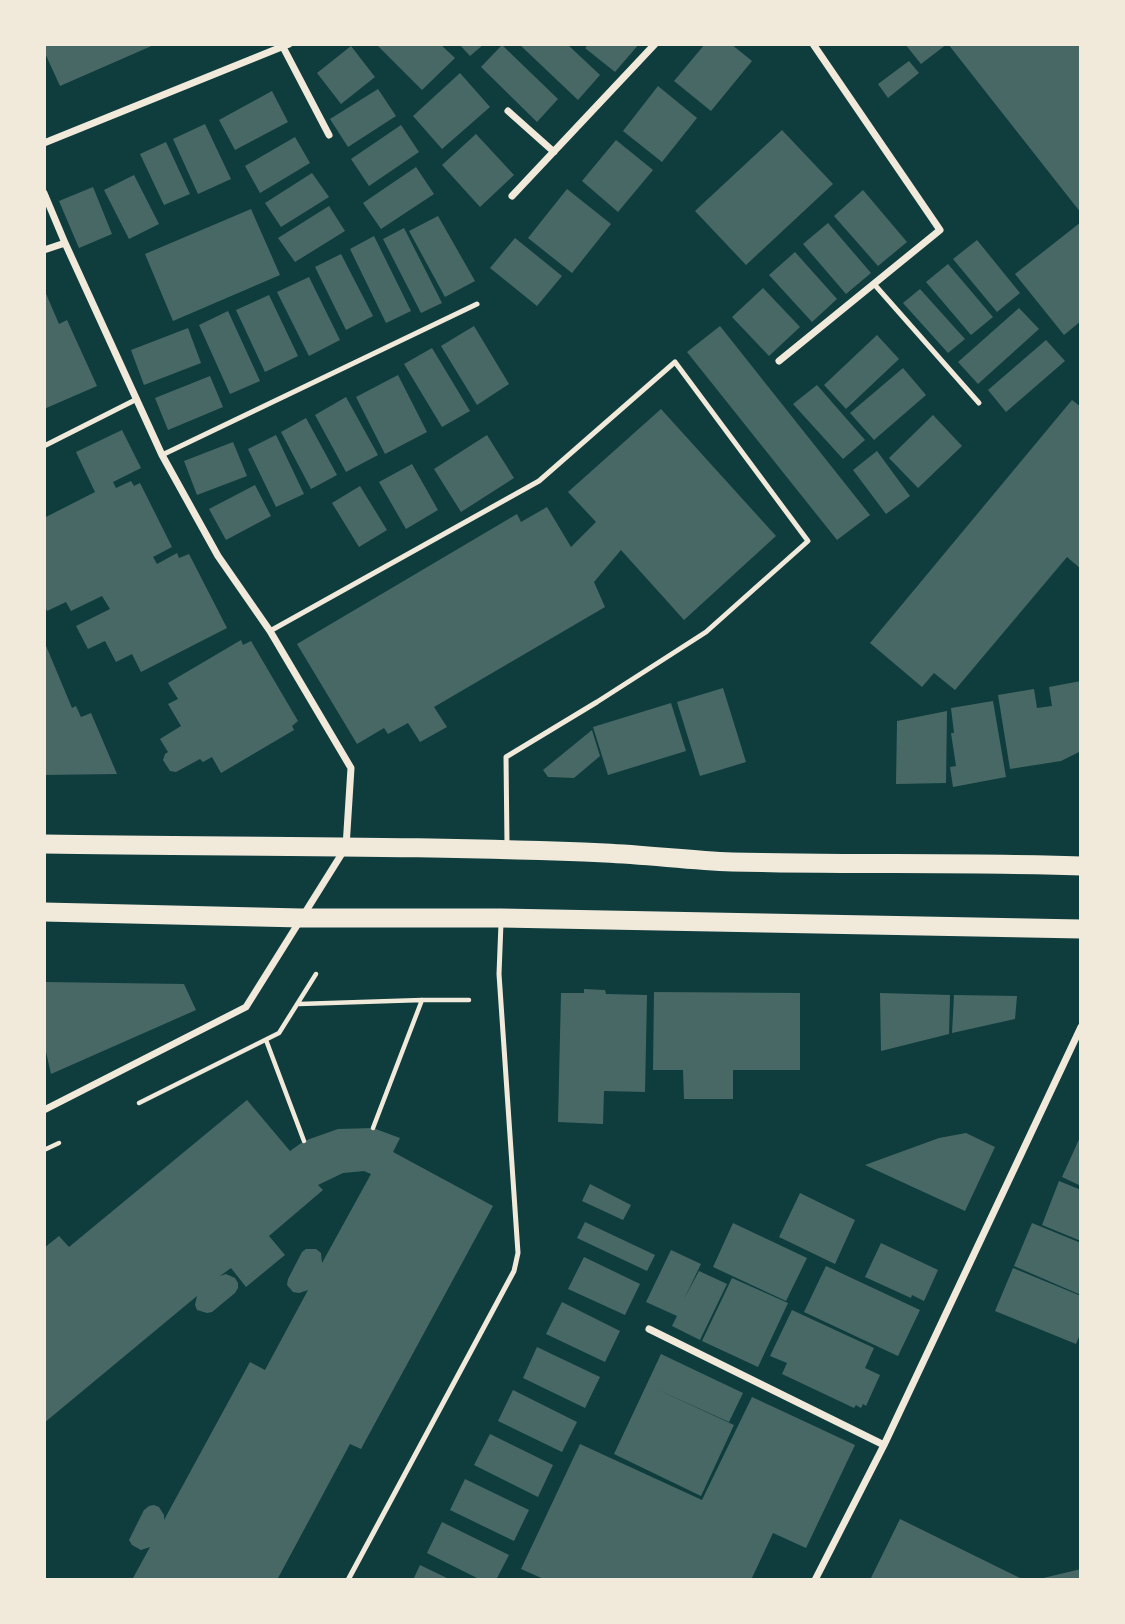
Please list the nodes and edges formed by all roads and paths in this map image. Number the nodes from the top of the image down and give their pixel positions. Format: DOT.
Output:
graph roads {
  1 [pos="655,44"];
  2 [pos="813,44"];
  3 [pos="286,45"];
  4 [pos="508,111"];
  5 [pos="329,135"];
  6 [pos="44,143"];
  7 [pos="554,152"];
  8 [pos="44,193"];
  9 [pos="512,196"];
  10 [pos="65,243"];
  11 [pos="44,250"];
  12 [pos="874,284"];
  13 [pos="477,303"];
  14 [pos="779,361"];
  15 [pos="137,399"];
  16 [pos="979,403"];
  17 [pos="44,446"];
  18 [pos="162,455"];
  19 [pos="270,631"];
  20 [pos="44,845"];
  21 [pos="346,846"];
  22 [pos="507,851"];
  23 [pos="1081,866"];
  24 [pos="44,912"];
  25 [pos="301,918"];
  26 [pos="501,918"];
  27 [pos="1081,929"];
  28 [pos="422,1000"];
  29 [pos="501,1000"];
  30 [pos="299,1004"];
  31 [pos="1081,1027"];
  32 [pos="266,1040"];
  33 [pos="44,1110"];
  34 [pos="373,1128"];
  35 [pos="304,1140"];
  36 [pos="649,1329"];
  37 [pos="884,1445"];
  38 [pos="348,1580"];
  39 [pos="815,1580"];
  1 -- 7 [label="street"];
  2 -- 12 [label="street"];
  3 -- 5 [label="street"];
  3 -- 6 [label="street"];
  4 -- 7 [label="street"];
  7 -- 9 [label="street"];
  8 -- 10 [label="street"];
  10 -- 11 [label="street"];
  10 -- 15 [label="street"];
  12 -- 14 [label="street"];
  12 -- 16 [label="lane"];
  13 -- 18 [label="lane"];
  15 -- 17 [label="lane"];
  15 -- 18 [label="street"];
  18 -- 19 [label="street"];
  19 -- 21 [label="street"];
  19 -- 22 [label="lane"];
  20 -- 21 [label="highway"];
  21 -- 22 [label="highway"];
  21 -- 25 [label="street"];
  22 -- 23 [label="highway"];
  24 -- 25 [label="highway"];
  25 -- 26 [label="highway"];
  25 -- 33 [label="street"];
  26 -- 27 [label="highway"];
  26 -- 29 [label="lane"];
  28 -- 29 [label="path"];
  28 -- 30 [label="path"];
  28 -- 34 [label="path"];
  29 -- 38 [label="lane"];
  31 -- 37 [label="street"];
  32 -- 35 [label="path"];
  36 -- 37 [label="street"];
  37 -- 39 [label="street"];
}
